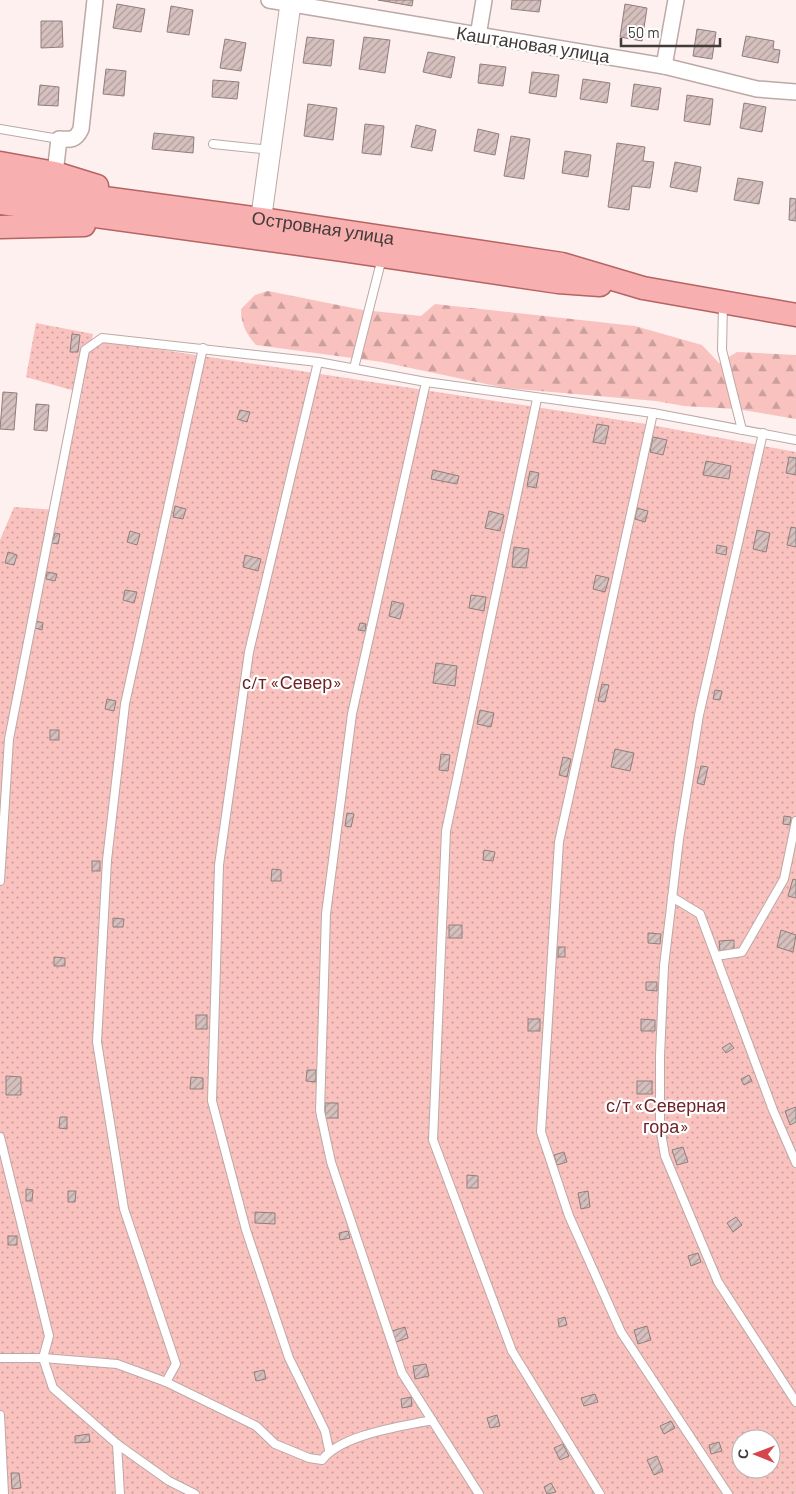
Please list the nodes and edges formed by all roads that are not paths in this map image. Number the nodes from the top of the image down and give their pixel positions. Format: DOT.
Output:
graph roads {
  1 [pos="95,0"];
  2 [pos="269,0"];
  3 [pos="484,0"];
  4 [pos="676,0"];
  5 [pos="291,2"];
  6 [pos="478,36"];
  7 [pos="664,66"];
  8 [pos="796,92"];
  9 [pos="0,129"];
  10 [pos="59,139"];
  11 [pos="213,144"];
  12 [pos="270,150"];
  13 [pos="0,163"];
  14 [pos="55,173"];
  15 [pos="0,184"];
  16 [pos="0,203"];
  17 [pos="151,213"];
  18 [pos="261,219"];
  19 [pos="0,227"];
  20 [pos="382,256"];
  21 [pos="643,288"];
  22 [pos="723,302"];
  23 [pos="796,315"];
  24 [pos="203,348"];
  25 [pos="318,362"];
  26 [pos="354,368"];
  27 [pos="426,382"];
  28 [pos="538,399"];
  29 [pos="653,413"];
  30 [pos="742,430"];
  31 [pos="763,433"];
  32 [pos="796,440"];
  33 [pos="796,821"];
  34 [pos="0,881"];
  35 [pos="672,897"];
  36 [pos="716,956"];
  37 [pos="0,1137"];
  38 [pos="796,1162"];
  39 [pos="0,1358"];
  40 [pos="43,1358"];
  41 [pos="166,1382"];
  42 [pos="796,1402"];
  43 [pos="0,1415"];
  44 [pos="432,1420"];
  45 [pos="117,1444"];
  46 [pos="329,1450"];
  47 [pos="4,1494"];
  48 [pos="120,1494"];
  49 [pos="194,1494"];
  50 [pos="479,1494"];
  51 [pos="600,1494"];
  52 [pos="728,1494"];
  1 -- 10 [label="street"];
  2 -- 5 [label="street, Каштановая улица"];
  3 -- 6 [label="street"];
  4 -- 7 [label="street"];
  5 -- 6 [label="street, Каштановая улица"];
  5 -- 12 [label="street"];
  6 -- 7 [label="street, Каштановая улица"];
  7 -- 8 [label="street, Каштановая улица"];
  9 -- 10 [label="lane"];
  10 -- 14 [label="street"];
  11 -- 12 [label="lane"];
  12 -- 18 [label="street"];
  13 -- 14 [label="main road"];
  14 -- 17 [label="main road"];
  15 -- 17 [label="main road, Островная улица"];
  16 -- 17 [label="main road, Островная улица"];
  17 -- 18 [label="main road, Островная улица"];
  17 -- 19 [label="main road"];
  17 -- 20 [label="main road, Островная улица"];
  18 -- 21 [label="main road, Островная улица"];
  20 -- 21 [label="main road, Островная улица"];
  20 -- 26 [label="lane"];
  21 -- 22 [label="main road, Островная улица"];
  22 -- 23 [label="main road, Островная улица"];
  22 -- 30 [label="lane"];
  24 -- 25 [label="lane"];
  24 -- 34 [label="lane"];
  24 -- 41 [label="lane"];
  25 -- 26 [label="lane"];
  25 -- 46 [label="lane"];
  26 -- 27 [label="lane"];
  27 -- 28 [label="lane"];
  27 -- 44 [label="lane"];
  28 -- 29 [label="lane"];
  28 -- 51 [label="lane"];
  29 -- 30 [label="lane"];
  29 -- 52 [label="lane"];
  30 -- 31 [label="lane"];
  31 -- 32 [label="lane"];
  31 -- 35 [label="lane"];
  33 -- 36 [label="lane"];
  35 -- 36 [label="lane"];
  35 -- 42 [label="lane"];
  36 -- 38 [label="lane"];
  37 -- 40 [label="lane"];
  39 -- 40 [label="lane"];
  40 -- 41 [label="lane"];
  40 -- 45 [label="lane"];
  41 -- 46 [label="lane"];
  43 -- 47 [label="lane"];
  44 -- 46 [label="lane"];
  44 -- 50 [label="lane"];
  45 -- 48 [label="lane"];
  45 -- 49 [label="lane"];
}
